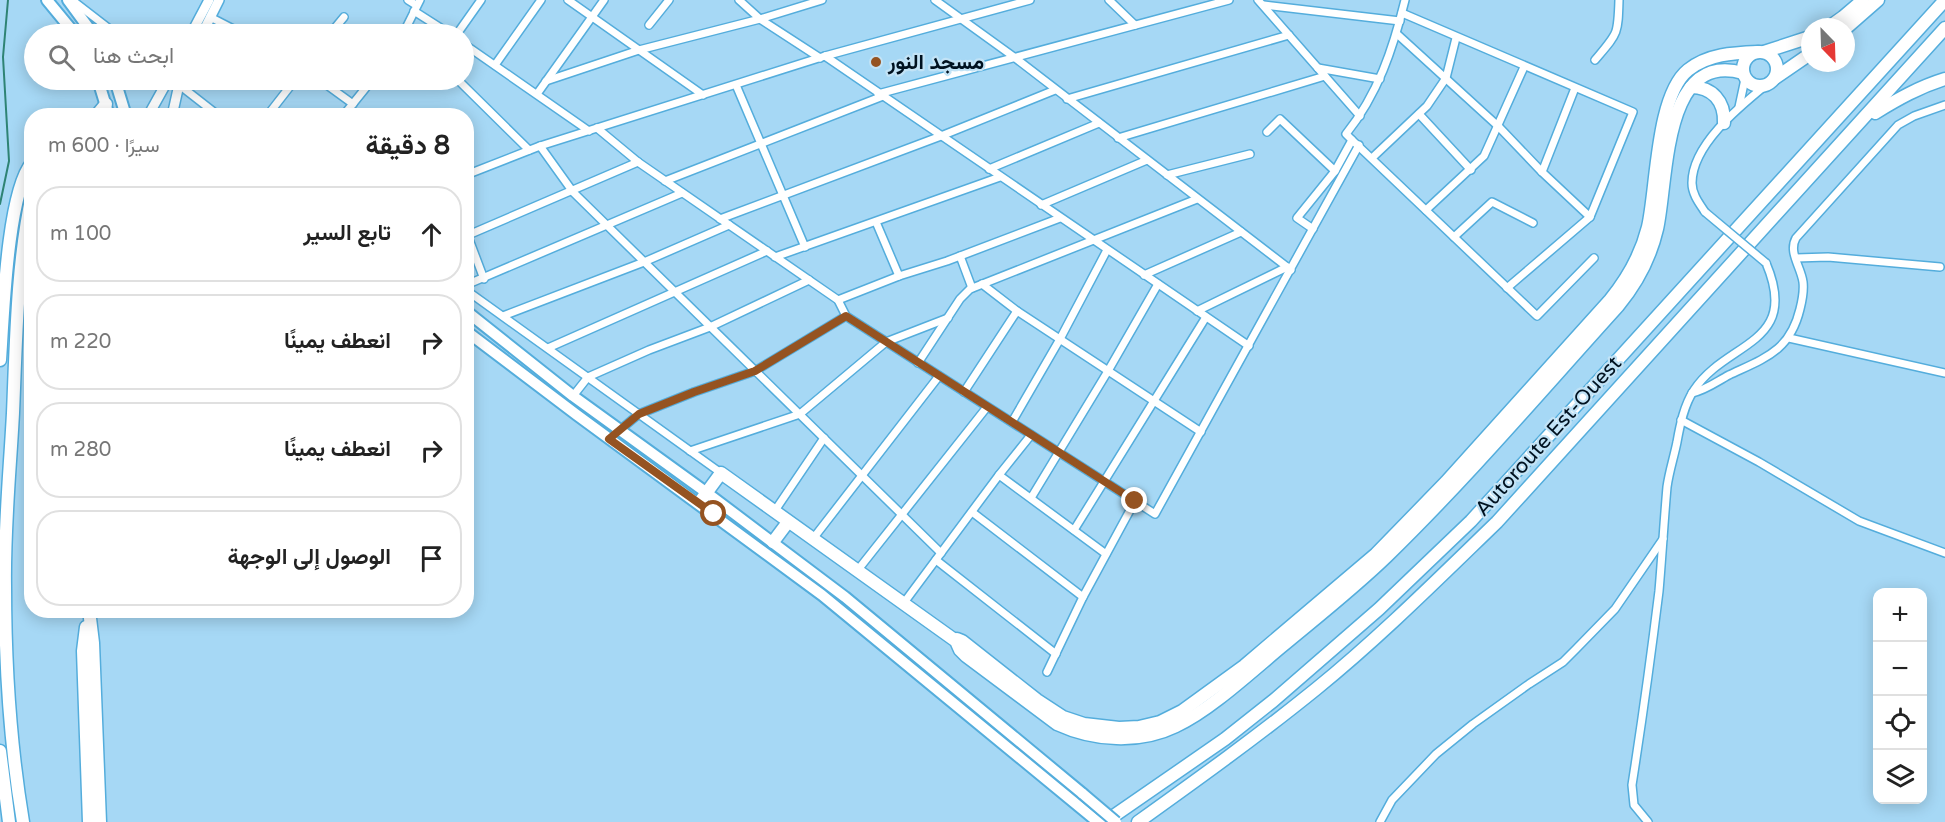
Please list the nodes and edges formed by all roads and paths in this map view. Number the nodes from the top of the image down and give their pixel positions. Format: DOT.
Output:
graph roads {
  1 [pos="47,0"];
  2 [pos="70,0"];
  3 [pos="208,0"];
  4 [pos="219,0"];
  5 [pos="408,0"];
  6 [pos="482,0"];
  7 [pos="541,0"];
  8 [pos="568,0"];
  9 [pos="604,0"];
  10 [pos="669,0"];
  11 [pos="739,0"];
  12 [pos="822,0"];
  13 [pos="935,0"];
  14 [pos="1030,0"];
  15 [pos="1109,0"];
  16 [pos="1229,0"];
  17 [pos="1405,0"];
  18 [pos="1619,0"];
  19 [pos="1863,0"];
  20 [pos="1878,0"];
  21 [pos="1945,0"];
  22 [pos="1261,2"];
  23 [pos="417,5"];
  24 [pos="210,16"];
  25 [pos="344,17"];
  26 [pos="592,17"];
  27 [pos="1401,17"];
  28 [pos="961,18"];
  29 [pos="1843,18"];
  30 [pos="760,19"];
  31 [pos="1855,20"];
  32 [pos="67,24"];
  33 [pos="86,24"];
  34 [pos="102,24"];
  35 [pos="196,24"];
  36 [pos="206,24"];
  37 [pos="225,24"];
  38 [pos="338,24"];
  39 [pos="408,24"];
  40 [pos="439,24"];
  41 [pos="464,24"];
  42 [pos="649,25"];
  43 [pos="1136,25"];
  44 [pos="1945,28"];
  45 [pos="1397,34"];
  46 [pos="1289,36"];
  47 [pos="1456,38"];
  48 [pos="1801,40"];
  49 [pos="639,50"];
  50 [pos="474,51"];
  51 [pos="1761,52"];
  52 [pos="823,57"];
  53 [pos="1014,57"];
  54 [pos="1595,60"];
  55 [pos="1801,60"];
  56 [pos="495,65"];
  57 [pos="1524,66"];
  58 [pos="1318,68"];
  59 [pos="1325,76"];
  60 [pos="1744,76"];
  61 [pos="1446,78"];
  62 [pos="1380,79"];
  63 [pos="1945,79"];
  64 [pos="546,81"];
  65 [pos="1770,82"];
  66 [pos="736,85"];
  67 [pos="1690,87"];
  68 [pos="1575,88"];
  69 [pos="101,90"];
  70 [pos="118,90"];
  71 [pos="162,90"];
  72 [pos="176,90"];
  73 [pos="188,90"];
  74 [pos="287,90"];
  75 [pos="334,90"];
  76 [pos="364,90"];
  77 [pos="468,90"];
  78 [pos="1055,90"];
  79 [pos="537,94"];
  80 [pos="703,95"];
  81 [pos="880,95"];
  82 [pos="1067,99"];
  83 [pos="353,104"];
  84 [pos="1945,105"];
  85 [pos="1739,107"];
  86 [pos="107,108"];
  87 [pos="124,108"];
  88 [pos="152,108"];
  89 [pos="173,108"];
  90 [pos="209,108"];
  91 [pos="273,108"];
  92 [pos="350,108"];
  93 [pos="1419,114"];
  94 [pos="1360,116"];
  95 [pos="1861,122"];
  96 [pos="1099,123"];
  97 [pos="1724,123"];
  98 [pos="1499,127"];
  99 [pos="597,128"];
  100 [pos="589,131"];
  101 [pos="1267,132"];
  102 [pos="941,136"];
  103 [pos="1118,138"];
  104 [pos="1352,140"];
  105 [pos="762,142"];
  106 [pos="1359,145"];
  107 [pos="540,146"];
  108 [pos="529,150"];
  109 [pos="1250,154"];
  110 [pos="1372,158"];
  111 [pos="1147,160"];
  112 [pos="638,162"];
  113 [pos="989,169"];
  114 [pos="1471,170"];
  115 [pos="1335,171"];
  116 [pos="1542,172"];
  117 [pos="474,173"];
  118 [pos="24,175"];
  119 [pos="1167,175"];
  120 [pos="1000,177"];
  121 [pos="665,181"];
  122 [pos="573,192"];
  123 [pos="682,192"];
  124 [pos="784,195"];
  125 [pos="1197,199"];
  126 [pos="1041,205"];
  127 [pos="1426,210"];
  128 [pos="1590,217"];
  129 [pos="1060,218"];
  130 [pos="720,219"];
  131 [pos="876,222"];
  132 [pos="1533,223"];
  133 [pos="729,225"];
  134 [pos="607,226"];
  135 [pos="1313,229"];
  136 [pos="474,232"];
  137 [pos="1241,232"];
  138 [pos="1454,237"];
  139 [pos="1093,240"];
  140 [pos="805,247"];
  141 [pos="1107,250"];
  142 [pos="767,251"];
  143 [pos="24,252"];
  144 [pos="474,253"];
  145 [pos="960,256"];
  146 [pos="775,257"];
  147 [pos="1594,258"];
  148 [pos="1796,258"];
  149 [pos="644,262"];
  150 [pos="1940,267"];
  151 [pos="1289,269"];
  152 [pos="1144,275"];
  153 [pos="899,276"];
  154 [pos="484,279"];
  155 [pos="809,280"];
  156 [pos="474,284"];
  157 [pos="982,284"];
  158 [pos="1158,284"];
  159 [pos="972,288"];
  160 [pos="1507,288"];
  161 [pos="674,291"];
  162 [pos="474,294"];
  163 [pos="838,300"];
  164 [pos="1017,310"];
  165 [pos="1197,311"];
  166 [pos="504,316"];
  167 [pos="846,316"];
  168 [pos="474,317"];
  169 [pos="1206,317"];
  170 [pos="948,318"];
  171 [pos="710,327"];
  172 [pos="474,337"];
  173 [pos="1790,338"];
  174 [pos="1060,339"];
  175 [pos="886,342"];
  176 [pos="1249,346"];
  177 [pos="548,348"];
  178 [pos="0,360"];
  179 [pos="918,363"];
  180 [pos="755,371"];
  181 [pos="1108,371"];
  182 [pos="1945,372"];
  183 [pos="939,376"];
  184 [pos="588,377"];
  185 [pos="555,381"];
  186 [pos="547,391"];
  187 [pos="964,392"];
  188 [pos="1692,393"];
  189 [pos="573,396"];
  190 [pos="1155,402"];
  191 [pos="987,407"];
  192 [pos="639,414"];
  193 [pos="800,414"];
  194 [pos="1681,420"];
  195 [pos="1012,422"];
  196 [pos="619,430"];
  197 [pos="1200,432"];
  198 [pos="1031,435"];
  199 [pos="824,438"];
  200 [pos="609,439"];
  201 [pos="690,451"];
  202 [pos="1059,452"];
  203 [pos="721,474"];
  204 [pos="861,475"];
  205 [pos="999,475"];
  206 [pos="1104,482"];
  207 [pos="703,498"];
  208 [pos="1031,498"];
  209 [pos="1135,501"];
  210 [pos="774,512"];
  211 [pos="972,512"];
  212 [pos="902,514"];
  213 [pos="788,522"];
  214 [pos="1074,530"];
  215 [pos="1665,537"];
  216 [pos="812,540"];
  217 [pos="773,542"];
  218 [pos="941,553"];
  219 [pos="1945,553"];
  220 [pos="1106,554"];
  221 [pos="936,560"];
  222 [pos="856,571"];
  223 [pos="1083,597"];
  224 [pos="902,604"];
  225 [pos="87,618"];
  226 [pos="89,618"];
  227 [pos="950,638"];
  228 [pos="1056,654"];
  229 [pos="1047,672"];
  230 [pos="0,751"];
  231 [pos="1079,798"];
  232 [pos="9,822"];
  233 [pos="23,822"];
  234 [pos="89,822"];
  235 [pos="100,822"];
  236 [pos="1098,822"];
  237 [pos="1105,822"];
  238 [pos="1116,822"];
  239 [pos="1138,822"];
  240 [pos="1380,822"];
  241 [pos="1648,822"];
  1 -- 32 [label="main road"];
  2 -- 33 [label="main road"];
  2 -- 34 [label="street"];
  3 -- 35 [label="main road"];
  4 -- 24 [label="main road"];
  5 -- 23 [label="street"];
  6 -- 41 [label="street"];
  7 -- 56 [label="street"];
  8 -- 26 [label="street"];
  9 -- 26 [label="street"];
  10 -- 42 [label="street"];
  11 -- 30 [label="street"];
  12 -- 30 [label="street"];
  13 -- 28 [label="street"];
  14 -- 28 [label="street"];
  15 -- 43 [label="street"];
  16 -- 43 [label="street"];
  17 -- 27 [label="street"];
  18 -- 54 [label="street"];
  19 -- 29 [label="highway"];
  20 -- 31 [label="highway"];
  21 -- 237 [label="highway, Autoroute Est-Ouest"];
  22 -- 27 [label="street"];
  22 -- 46 [label="street"];
  23 -- 39 [label="street"];
  23 -- 40 [label="street"];
  24 -- 36 [label="main road"];
  24 -- 37 [label="street"];
  25 -- 38 [label="street"];
  26 -- 49 [label="street"];
  26 -- 64 [label="street"];
  27 -- 45 [label="street"];
  27 -- 47 [label="street"];
  28 -- 52 [label="street"];
  28 -- 53 [label="street"];
  30 -- 49 [label="street"];
  30 -- 52 [label="street"];
  43 -- 53 [label="street"];
  44 -- 95 [label="highway, Autoroute Est-Ouest"];
  45 -- 61 [label="street"];
  45 -- 62 [label="street"];
  46 -- 58 [label="street"];
  46 -- 82 [label="street"];
  47 -- 57 [label="street"];
  47 -- 61 [label="street"];
  48 -- 51 [label="highway"];
  49 -- 64 [label="street"];
  49 -- 80 [label="street"];
  50 -- 56 [label="street"];
  51 -- 60 [label="highway"];
  51 -- 65 [label="highway"];
  51 -- 227 [label="highway"];
  52 -- 66 [label="street"];
  52 -- 81 [label="street"];
  53 -- 78 [label="street"];
  53 -- 81 [label="street"];
  55 -- 65 [label="highway"];
  56 -- 79 [label="street"];
  57 -- 68 [label="street"];
  57 -- 98 [label="street"];
  58 -- 59 [label="street"];
  58 -- 62 [label="street"];
  59 -- 94 [label="street"];
  59 -- 103 [label="street"];
  60 -- 65 [label="highway"];
  60 -- 67 [label="highway"];
  60 -- 85 [label="street"];
  61 -- 93 [label="street"];
  61 -- 98 [label="street"];
  62 -- 94 [label="street"];
  63 -- 95 [label="highway"];
  64 -- 79 [label="street"];
  65 -- 85 [label="street"];
  66 -- 80 [label="street"];
  66 -- 105 [label="street"];
  67 -- 97 [label="highway"];
  67 -- 227 [label="highway"];
  68 -- 116 [label="street"];
  68 -- 128 [label="street"];
  69 -- 86 [label="main road"];
  70 -- 87 [label="main road"];
  71 -- 88 [label="main road"];
  72 -- 89 [label="main road"];
  73 -- 90 [label="street"];
  74 -- 91 [label="street"];
  75 -- 83 [label="street"];
  76 -- 83 [label="street"];
  77 -- 108 [label="street"];
  78 -- 82 [label="street"];
  78 -- 102 [label="street"];
  79 -- 100 [label="street"];
  80 -- 99 [label="street"];
  81 -- 102 [label="street"];
  81 -- 105 [label="street"];
  82 -- 96 [label="street"];
  83 -- 92 [label="street"];
  84 -- 148 [label="street"];
  85 -- 97 [label="street"];
  93 -- 110 [label="street"];
  93 -- 114 [label="street"];
  94 -- 104 [label="street"];
  95 -- 239 [label="highway, Autoroute Est-Ouest"];
  96 -- 103 [label="street"];
  96 -- 113 [label="street"];
  97 -- 188 [label="street, bridge"];
  98 -- 114 [label="street"];
  98 -- 116 [label="street"];
  99 -- 100 [label="street"];
  99 -- 112 [label="street"];
  100 -- 107 [label="street"];
  101 -- 115 [label="street"];
  102 -- 113 [label="street"];
  102 -- 124 [label="street"];
  103 -- 111 [label="street"];
  104 -- 106 [label="street"];
  104 -- 115 [label="street"];
  105 -- 121 [label="street"];
  105 -- 124 [label="street"];
  106 -- 110 [label="street"];
  106 -- 135 [label="street"];
  107 -- 108 [label="street"];
  107 -- 122 [label="street"];
  108 -- 117 [label="street"];
  109 -- 119 [label="street"];
  110 -- 127 [label="street"];
  111 -- 119 [label="street"];
  111 -- 126 [label="street"];
  112 -- 121 [label="street"];
  112 -- 122 [label="street"];
  113 -- 120 [label="street"];
  114 -- 127 [label="street"];
  115 -- 135 [label="street"];
  116 -- 128 [label="street"];
  118 -- 178 [label="highway"];
  119 -- 125 [label="street"];
  120 -- 126 [label="street"];
  120 -- 131 [label="street"];
  121 -- 123 [label="street"];
  122 -- 134 [label="street"];
  122 -- 136 [label="street"];
  123 -- 130 [label="street"];
  123 -- 134 [label="street"];
  124 -- 130 [label="street"];
  124 -- 140 [label="street"];
  125 -- 137 [label="street"];
  125 -- 139 [label="street"];
  126 -- 129 [label="street"];
  127 -- 138 [label="street"];
  128 -- 160 [label="street"];
  129 -- 139 [label="street"];
  129 -- 145 [label="street"];
  130 -- 133 [label="street"];
  131 -- 140 [label="street"];
  131 -- 153 [label="street"];
  132 -- 138 [label="street"];
  133 -- 142 [label="street"];
  133 -- 149 [label="street"];
  134 -- 149 [label="street"];
  134 -- 154 [label="street"];
  135 -- 151 [label="street"];
  137 -- 151 [label="street"];
  137 -- 152 [label="street"];
  138 -- 160 [label="street"];
  139 -- 141 [label="street"];
  139 -- 157 [label="street"];
  140 -- 146 [label="street"];
  141 -- 152 [label="street"];
  141 -- 174 [label="street"];
  142 -- 146 [label="street"];
  142 -- 161 [label="street"];
  143 -- 233 [label="highway"];
  144 -- 154 [label="street"];
  145 -- 153 [label="street"];
  145 -- 159 [label="street"];
  146 -- 155 [label="street"];
  147 -- 160 [label="street"];
  148 -- 150 [label="street"];
  148 -- 173 [label="street"];
  149 -- 161 [label="street"];
  149 -- 166 [label="street"];
  151 -- 165 [label="street"];
  151 -- 176 [label="street"];
  152 -- 158 [label="street"];
  153 -- 163 [label="street"];
  154 -- 156 [label="street"];
  155 -- 163 [label="street"];
  155 -- 171 [label="street"];
  157 -- 159 [label="street"];
  157 -- 164 [label="street"];
  158 -- 165 [label="street"];
  158 -- 181 [label="street"];
  159 -- 170 [label="street"];
  161 -- 171 [label="street"];
  161 -- 177 [label="street"];
  162 -- 166 [label="street"];
  163 -- 167 [label="street"];
  164 -- 174 [label="street"];
  164 -- 187 [label="street"];
  165 -- 169 [label="street"];
  166 -- 177 [label="street"];
  167 -- 175 [label="street"];
  167 -- 180 [label="street"];
  168 -- 185 [label="main road"];
  169 -- 176 [label="street"];
  169 -- 190 [label="street"];
  170 -- 175 [label="street"];
  170 -- 179 [label="street"];
  171 -- 180 [label="street"];
  171 -- 184 [label="street"];
  172 -- 186 [label="main road"];
  173 -- 182 [label="street"];
  173 -- 188 [label="street"];
  174 -- 181 [label="street"];
  174 -- 195 [label="street"];
  175 -- 179 [label="street"];
  175 -- 193 [label="street"];
  176 -- 197 [label="street"];
  177 -- 184 [label="street"];
  179 -- 183 [label="street"];
  180 -- 192 [label="street"];
  180 -- 193 [label="street"];
  181 -- 190 [label="street"];
  181 -- 202 [label="street"];
  183 -- 187 [label="street"];
  183 -- 204 [label="street"];
  184 -- 189 [label="street"];
  184 -- 192 [label="street"];
  185 -- 186 [label="main road"];
  185 -- 189 [label="main road"];
  186 -- 200 [label="main road"];
  187 -- 191 [label="street"];
  188 -- 194 [label="street"];
  189 -- 196 [label="main road"];
  190 -- 197 [label="street"];
  190 -- 206 [label="street"];
  191 -- 195 [label="street"];
  191 -- 212 [label="street"];
  192 -- 196 [label="street"];
  192 -- 201 [label="street"];
  193 -- 199 [label="street"];
  193 -- 201 [label="street"];
  194 -- 215 [label="street"];
  194 -- 219 [label="street"];
  195 -- 198 [label="street"];
  196 -- 200 [label="street"];
  196 -- 207 [label="main road"];
  197 -- 209 [label="street"];
  198 -- 202 [label="street"];
  198 -- 205 [label="street"];
  199 -- 204 [label="street"];
  199 -- 210 [label="street"];
  200 -- 207 [label="main road"];
  201 -- 203 [label="street"];
  202 -- 206 [label="street"];
  202 -- 208 [label="street"];
  203 -- 207 [label="highway"];
  203 -- 210 [label="highway"];
  204 -- 212 [label="street"];
  204 -- 216 [label="street"];
  205 -- 208 [label="street"];
  205 -- 211 [label="street"];
  206 -- 209 [label="street"];
  206 -- 214 [label="street"];
  207 -- 217 [label="main road"];
  207 -- 231 [label="main road"];
  208 -- 214 [label="street"];
  209 -- 220 [label="street"];
  210 -- 213 [label="highway"];
  211 -- 218 [label="street"];
  211 -- 223 [label="street"];
  212 -- 218 [label="street"];
  212 -- 222 [label="street"];
  213 -- 216 [label="highway"];
  213 -- 217 [label="highway"];
  214 -- 220 [label="street"];
  215 -- 240 [label="street"];
  215 -- 241 [label="street"];
  216 -- 222 [label="highway"];
  217 -- 231 [label="main road"];
  218 -- 221 [label="street"];
  220 -- 223 [label="street"];
  221 -- 224 [label="street"];
  221 -- 228 [label="street"];
  222 -- 224 [label="highway"];
  223 -- 228 [label="street"];
  224 -- 227 [label="highway"];
  225 -- 234 [label="highway"];
  226 -- 235 [label="highway"];
  228 -- 229 [label="street"];
  230 -- 232 [label="highway"];
  231 -- 236 [label="main road"];
  231 -- 238 [label="main road, bridge"];
}
